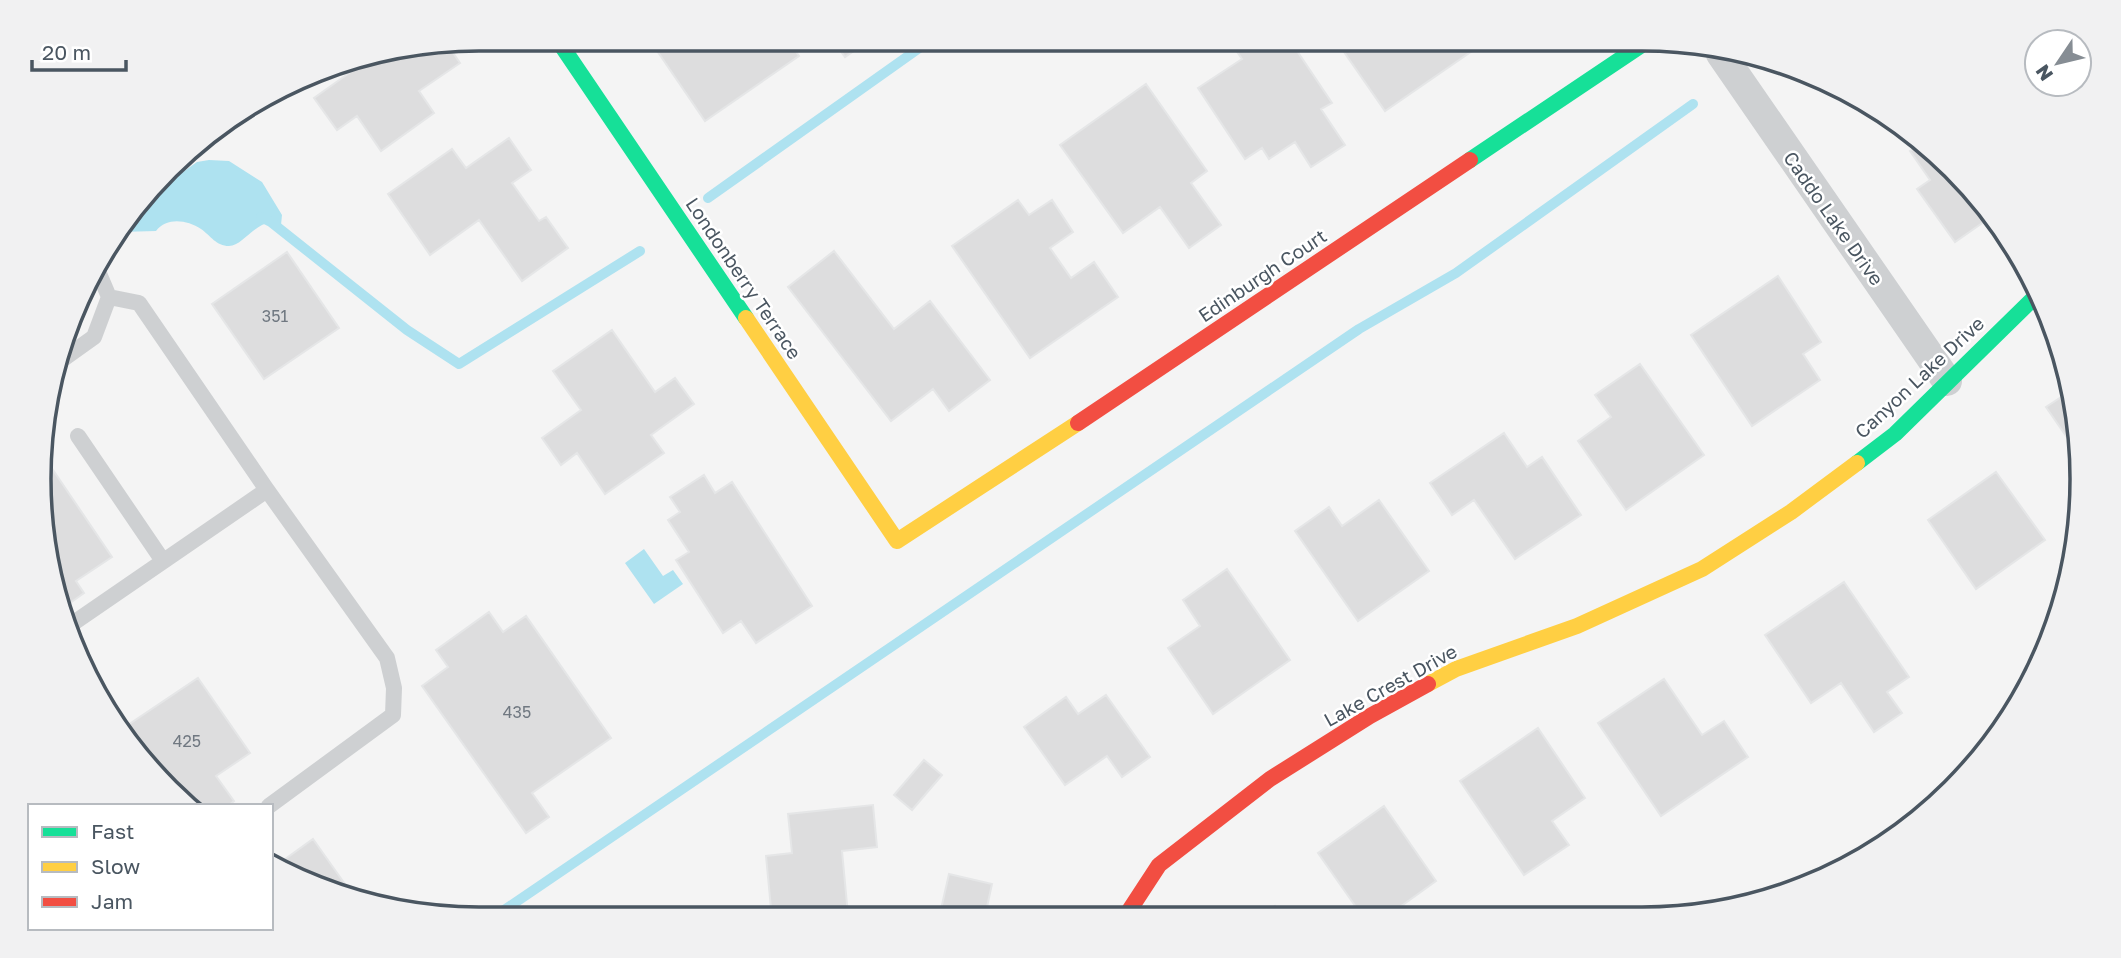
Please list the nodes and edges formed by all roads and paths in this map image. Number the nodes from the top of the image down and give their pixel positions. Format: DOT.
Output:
graph roads {
  1 [pos="566,51"];
  2 [pos="1632,51"];
  3 [pos="1724,59"];
  4 [pos="101,278"];
  5 [pos="109,297"];
  6 [pos="2031,301"];
  7 [pos="69,355"];
  8 [pos="1947,381"];
  9 [pos="78,436"];
  10 [pos="267,490"];
  11 [pos="1791,512"];
  12 [pos="897,541"];
  13 [pos="163,561"];
  14 [pos="75,622"];
  15 [pos="272,804"];
  16 [pos="1132,907"];
  1 -- 12 [label="street, Londonberry Terrace"];
  2 -- 12 [label="street, Edinburgh Court"];
  3 -- 8 [label="street, Caddo Lake Drive"];
  4 -- 5 [label="lane"];
  5 -- 7 [label="lane"];
  5 -- 10 [label="lane"];
  6 -- 8 [label="street, Canyon Lake Drive"];
  8 -- 11 [label="street, Canyon Lake Drive"];
  9 -- 13 [label="lane"];
  10 -- 13 [label="lane"];
  10 -- 15 [label="lane"];
  11 -- 16 [label="street, Lake Crest Drive"];
  13 -- 14 [label="lane"];
}
